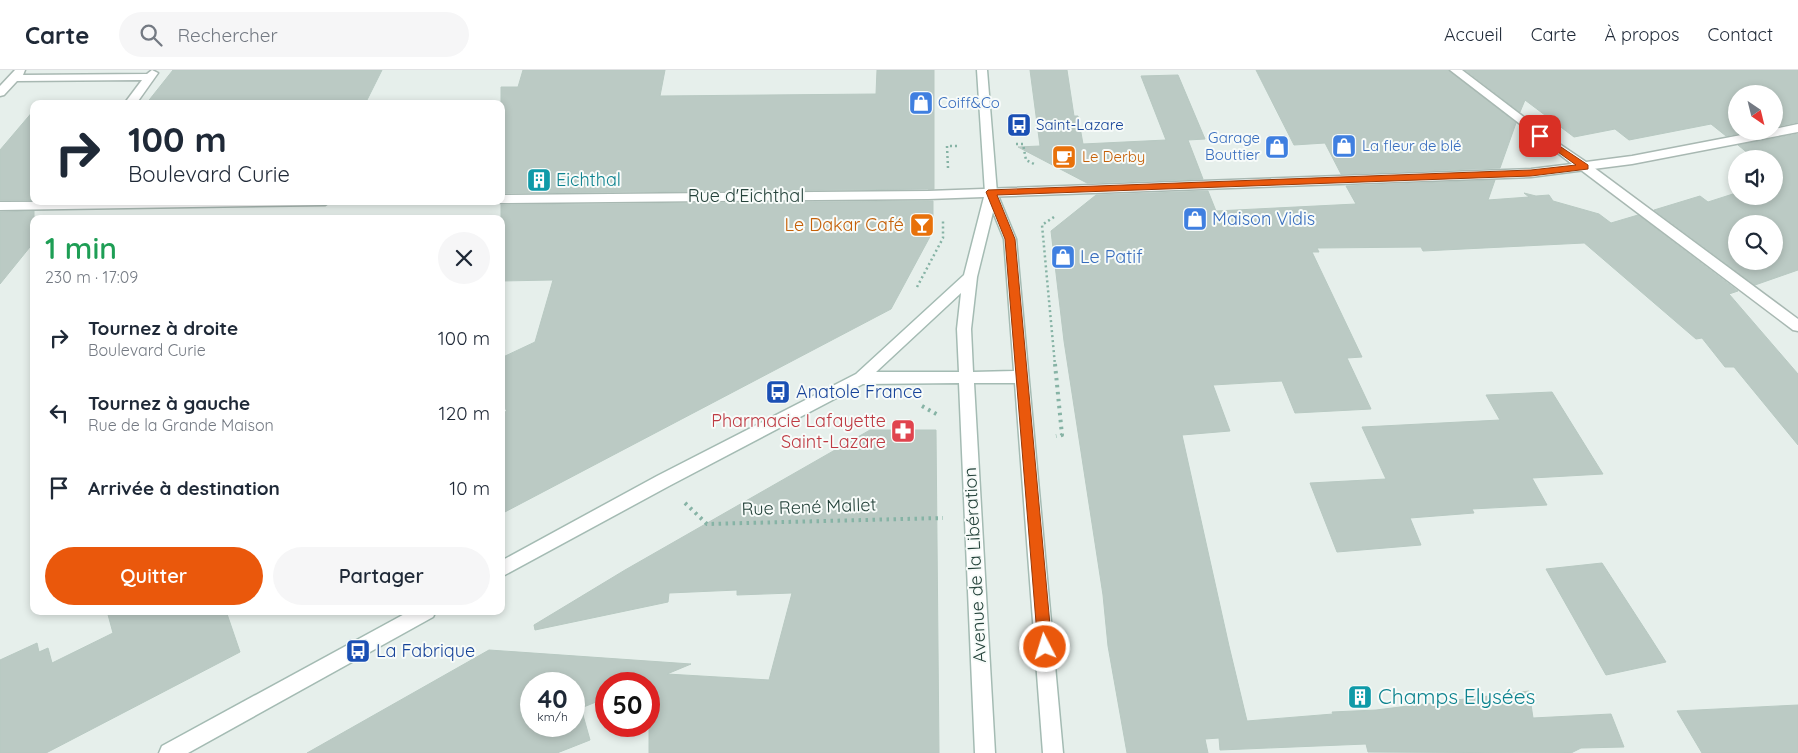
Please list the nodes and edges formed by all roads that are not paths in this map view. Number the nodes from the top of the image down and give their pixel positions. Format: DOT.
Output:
graph roads {
  1 [pos="982,70"];
  2 [pos="1455,70"];
  3 [pos="18,74"];
  4 [pos="153,74"];
  5 [pos="0,93"];
  6 [pos="133,100"];
  7 [pos="1798,128"];
  8 [pos="1585,167"];
  9 [pos="991,192"];
  10 [pos="505,199"];
  11 [pos="30,204"];
  12 [pos="0,206"];
  13 [pos="970,277"];
  14 [pos="1798,326"];
  15 [pos="1021,377"];
  16 [pos="861,378"];
  17 [pos="966,378"];
  18 [pos="505,568"];
  19 [pos="420,615"];
  20 [pos="169,753"];
  21 [pos="985,753"];
  22 [pos="1053,753"];
  1 -- 9 [label="street"];
  2 -- 8 [label="street"];
  3 -- 4 [label="street"];
  3 -- 5 [label="street"];
  4 -- 6 [label="street"];
  7 -- 8 [label="street, Rue d'Eichthal"];
  8 -- 9 [label="street, Rue d'Eichthal"];
  8 -- 14 [label="street"];
  9 -- 10 [label="street, Rue d'Eichthal"];
  9 -- 13 [label="street, Avenue de la Libération"];
  9 -- 15 [label="street"];
  11 -- 12 [label="street"];
  13 -- 16 [label="street"];
  13 -- 17 [label="street, Avenue de la Libération"];
  15 -- 17 [label="street"];
  15 -- 22 [label="street"];
  16 -- 17 [label="street"];
  16 -- 18 [label="street"];
  17 -- 21 [label="street, Avenue de la Libération"];
  19 -- 20 [label="street"];
}
